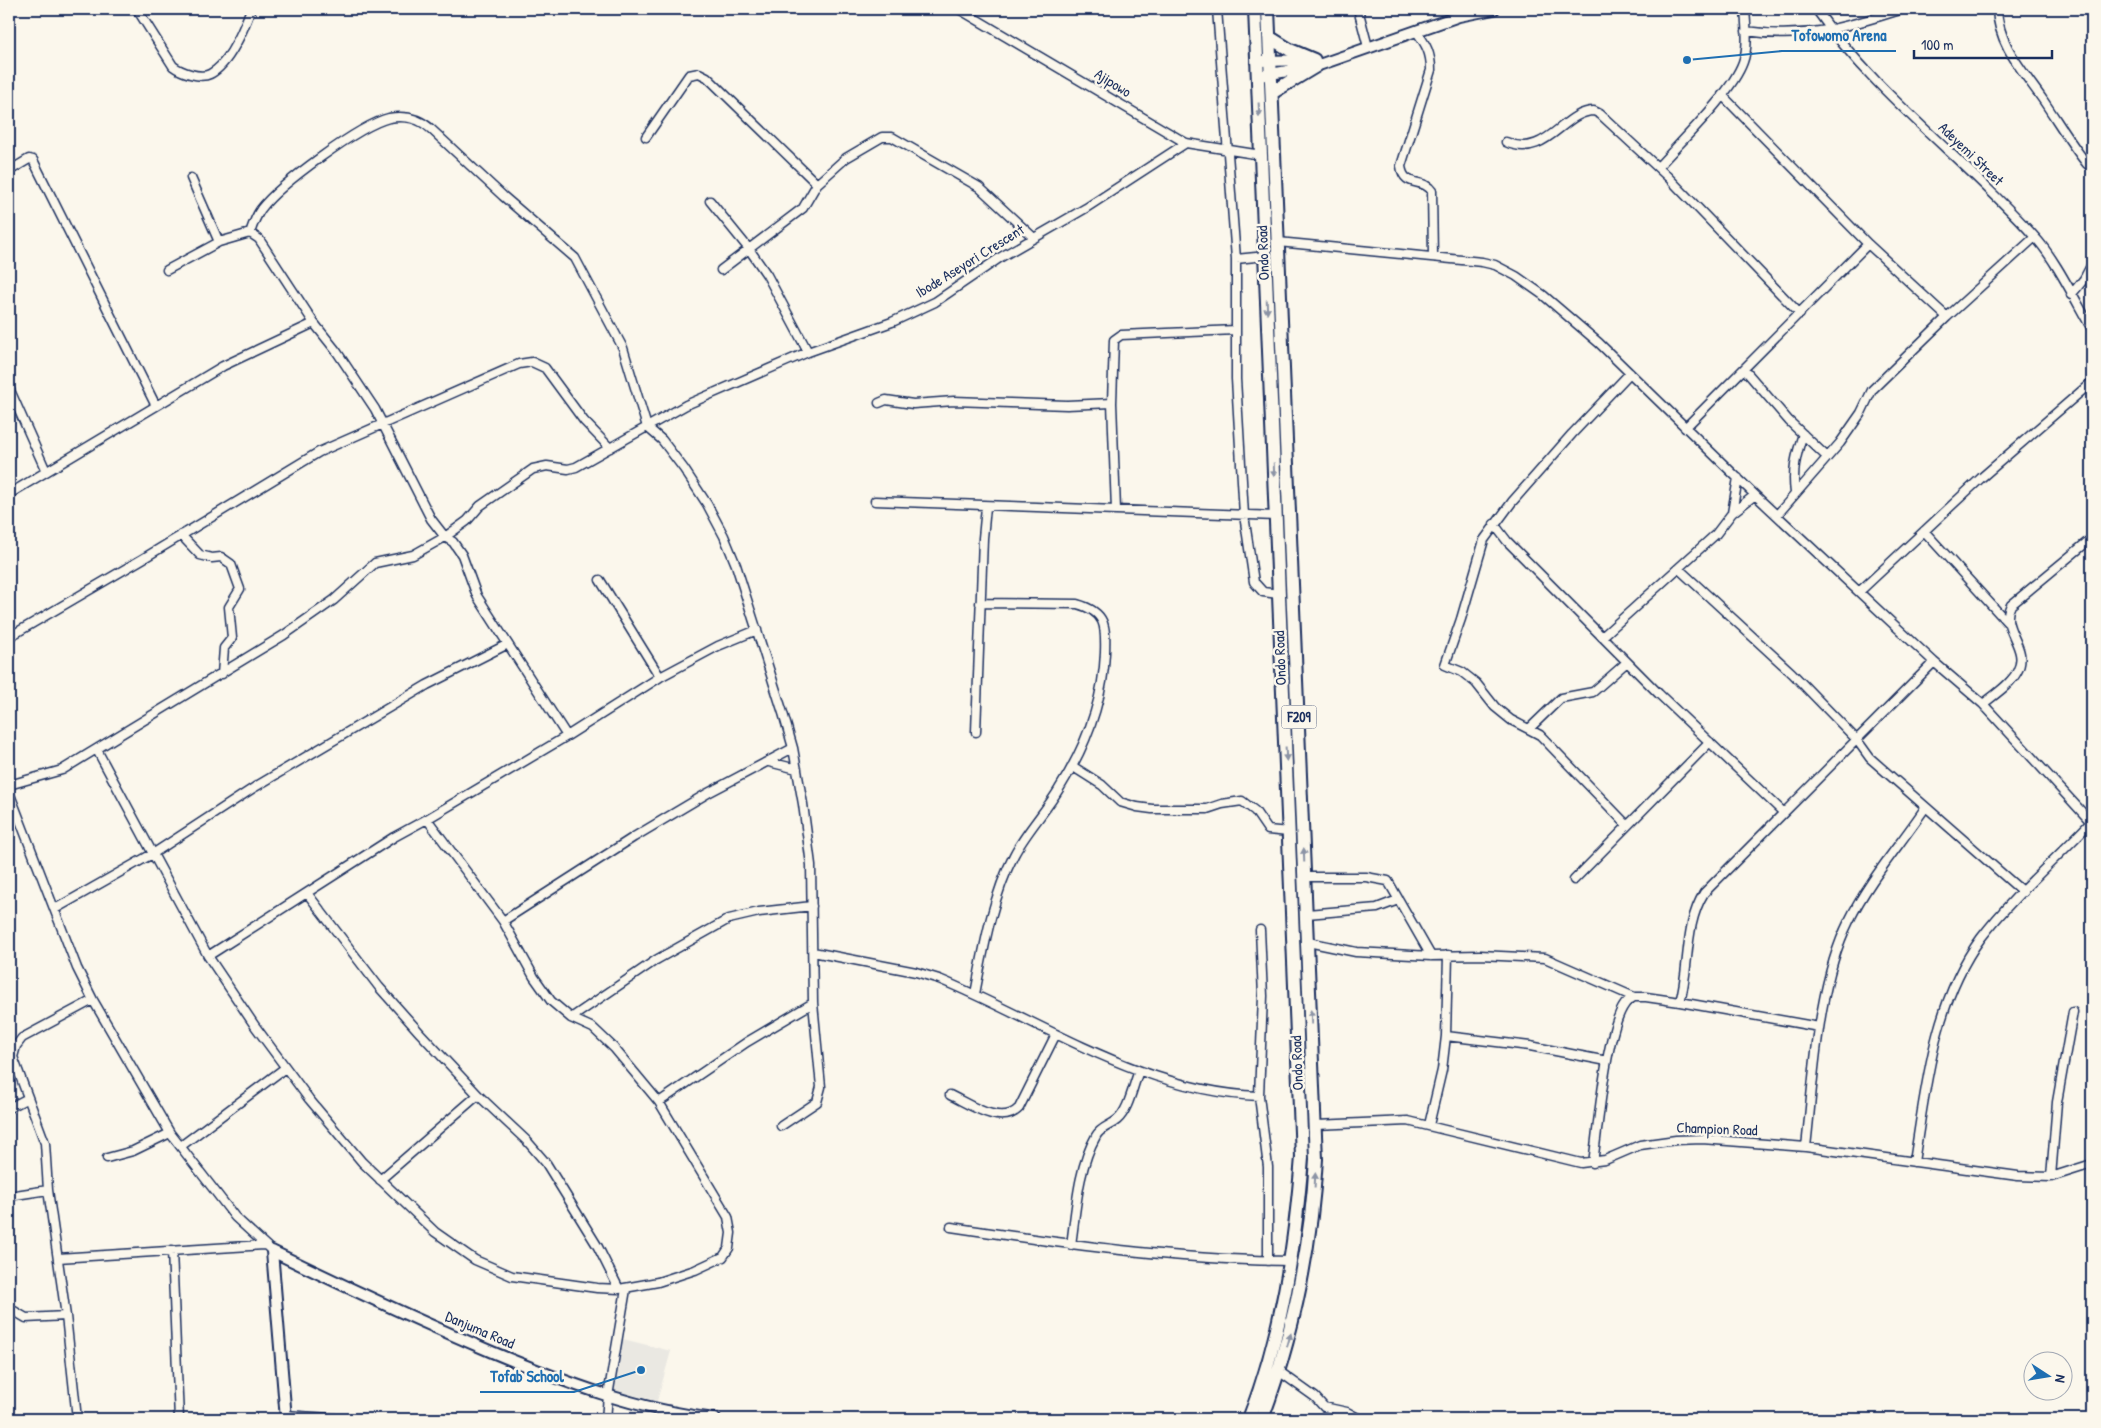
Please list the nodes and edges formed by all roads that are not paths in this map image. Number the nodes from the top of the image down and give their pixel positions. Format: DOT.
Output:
graph roads {
  1 [pos="137,9"];
  2 [pos="251,9"];
  3 [pos="960,9"];
  4 [pos="1217,9"];
  5 [pos="1255,9"];
  6 [pos="1268,9"];
  7 [pos="1494,9"];
  8 [pos="1745,9"];
  9 [pos="1816,9"];
  10 [pos="1903,9"];
  11 [pos="1997,9"];
  12 [pos="1360,10"];
  13 [pos="1831,30"];
  14 [pos="1416,31"];
  15 [pos="1746,31"];
  16 [pos="1269,37"];
  17 [pos="1368,47"];
  18 [pos="1271,60"];
  19 [pos="1258,61"];
  20 [pos="1319,62"];
  21 [pos="1272,74"];
  22 [pos="1259,76"];
  23 [pos="1273,92"];
  24 [pos="1722,95"];
  25 [pos="646,137"];
  26 [pos="1506,142"];
  27 [pos="1186,143"];
  28 [pos="1227,150"];
  29 [pos="1261,155"];
  30 [pos="2092,165"];
  31 [pos="1658,167"];
  32 [pos="9,170"];
  33 [pos="191,178"];
  34 [pos="816,184"];
  35 [pos="710,201"];
  36 [pos="250,233"];
  37 [pos="2035,236"];
  38 [pos="1034,238"];
  39 [pos="219,242"];
  40 [pos="1278,242"];
  41 [pos="1868,244"];
  42 [pos="750,249"];
  43 [pos="1266,256"];
  44 [pos="1433,256"];
  45 [pos="1236,259"];
  46 [pos="2092,264"];
  47 [pos="167,270"];
  48 [pos="721,270"];
  49 [pos="2071,295"];
  50 [pos="1800,314"];
  51 [pos="1947,316"];
  52 [pos="314,323"];
  53 [pos="1236,330"];
  54 [pos="2092,330"];
  55 [pos="808,352"];
  56 [pos="1744,369"];
  57 [pos="1630,373"];
  58 [pos="2092,382"];
  59 [pos="9,388"];
  60 [pos="879,403"];
  61 [pos="1112,403"];
  62 [pos="155,404"];
  63 [pos="383,424"];
  64 [pos="647,426"];
  65 [pos="1685,428"];
  66 [pos="1802,434"];
  67 [pos="610,448"];
  68 [pos="1827,457"];
  69 [pos="46,471"];
  70 [pos="1738,478"];
  71 [pos="1795,493"];
  72 [pos="9,494"];
  73 [pos="1755,495"];
  74 [pos="875,501"];
  75 [pos="986,507"];
  76 [pos="1116,510"];
  77 [pos="1732,513"];
  78 [pos="1244,515"];
  79 [pos="1777,515"];
  80 [pos="1276,516"];
  81 [pos="1494,524"];
  82 [pos="1924,531"];
  83 [pos="181,535"];
  84 [pos="445,537"];
  85 [pos="2092,538"];
  86 [pos="1679,569"];
  87 [pos="600,580"];
  88 [pos="1859,592"];
  89 [pos="1279,594"];
  90 [pos="980,603"];
  91 [pos="2008,623"];
  92 [pos="757,630"];
  93 [pos="9,637"];
  94 [pos="1602,637"];
  95 [pos="508,644"];
  96 [pos="1627,662"];
  97 [pos="1934,662"];
  98 [pos="222,674"];
  99 [pos="660,677"];
  100 [pos="1983,704"];
  101 [pos="1299,718"];
  102 [pos="1284,720"];
  103 [pos="1530,728"];
  104 [pos="976,732"];
  105 [pos="567,736"];
  106 [pos="1858,740"];
  107 [pos="1710,742"];
  108 [pos="793,748"];
  109 [pos="97,750"];
  110 [pos="769,762"];
  111 [pos="1072,766"];
  112 [pos="797,769"];
  113 [pos="9,785"];
  114 [pos="9,792"];
  115 [pos="1925,808"];
  116 [pos="1783,812"];
  117 [pos="427,819"];
  118 [pos="2092,823"];
  119 [pos="1627,825"];
  120 [pos="1289,832"];
  121 [pos="154,853"];
  122 [pos="1305,877"];
  123 [pos="1574,880"];
  124 [pos="2023,892"];
  125 [pos="307,893"];
  126 [pos="1398,900"];
  127 [pos="812,906"];
  128 [pos="55,909"];
  129 [pos="1307,914"];
  130 [pos="503,921"];
  131 [pos="1260,930"];
  132 [pos="1308,942"];
  133 [pos="813,952"];
  134 [pos="1448,955"];
  135 [pos="208,956"];
  136 [pos="1431,956"];
  137 [pos="975,994"];
  138 [pos="1634,997"];
  139 [pos="93,1000"];
  140 [pos="1680,1002"];
  141 [pos="813,1003"];
  142 [pos="2073,1012"];
  143 [pos="571,1018"];
  144 [pos="1819,1027"];
  145 [pos="1056,1034"];
  146 [pos="1446,1036"];
  147 [pos="1607,1061"];
  148 [pos="284,1068"];
  149 [pos="1139,1071"];
  150 [pos="478,1095"];
  151 [pos="950,1095"];
  152 [pos="1259,1096"];
  153 [pos="28,1098"];
  154 [pos="659,1102"];
  155 [pos="9,1108"];
  156 [pos="1316,1125"];
  157 [pos="1429,1125"];
  158 [pos="781,1126"];
  159 [pos="170,1133"];
  160 [pos="180,1146"];
  161 [pos="1806,1147"];
  162 [pos="107,1158"];
  163 [pos="1914,1162"];
  164 [pos="1593,1163"];
  165 [pos="2092,1164"];
  166 [pos="2051,1177"];
  167 [pos="380,1180"];
  168 [pos="48,1190"];
  169 [pos="9,1196"];
  170 [pos="951,1227"];
  171 [pos="1071,1245"];
  172 [pos="268,1248"];
  173 [pos="172,1250"];
  174 [pos="58,1258"];
  175 [pos="1268,1261"];
  176 [pos="1291,1261"];
  177 [pos="622,1289"];
  178 [pos="9,1308"];
  179 [pos="66,1316"];
  180 [pos="1280,1372"];
  181 [pos="608,1396"];
  182 [pos="285,1417"];
  183 [pos="76,1419"];
  184 [pos="179,1419"];
  185 [pos="345,1419"];
  186 [pos="606,1419"];
  187 [pos="715,1419"];
  188 [pos="1249,1419"];
  189 [pos="1262,1419"];
  190 [pos="1360,1419"];
  1 -- 2 [label="street"];
  3 -- 27 [label="street, Ajipowo"];
  4 -- 28 [label="street"];
  5 -- 19 [label="main road, Ondo Road / F209"];
  6 -- 16 [label="main road, Ondo Road / F209"];
  7 -- 14 [label="street"];
  8 -- 15 [label="street"];
  9 -- 13 [label="street, Adeyemi Street"];
  10 -- 13 [label="street"];
  11 -- 30 [label="street"];
  12 -- 17 [label="street"];
  13 -- 15 [label="street"];
  13 -- 37 [label="street, Adeyemi Street"];
  14 -- 17 [label="street"];
  14 -- 44 [label="street"];
  15 -- 24 [label="street"];
  16 -- 18 [label="main road, Ondo Road / F209"];
  16 -- 20 [label="main road"];
  17 -- 20 [label="street"];
  18 -- 19 [label="street"];
  18 -- 20 [label="street"];
  18 -- 21 [label="main road, Ondo Road / F209"];
  19 -- 22 [label="main road, Ondo Road / F209"];
  20 -- 21 [label="street"];
  20 -- 23 [label="main road"];
  21 -- 22 [label="street"];
  21 -- 23 [label="main road, Ondo Road / F209"];
  22 -- 29 [label="main road, Ondo Road / F209, one-way"];
  23 -- 40 [label="main road, Ondo Road / F209"];
  24 -- 31 [label="street"];
  24 -- 41 [label="street"];
  25 -- 34 [label="street"];
  26 -- 31 [label="street"];
  27 -- 28 [label="street, Ajipowo"];
  27 -- 38 [label="street, Ibode Aseyori Crescent"];
  28 -- 29 [label="street, Ajipowo"];
  28 -- 45 [label="street"];
  29 -- 43 [label="main road, Ondo Road / F209"];
  31 -- 50 [label="street"];
  32 -- 62 [label="street"];
  33 -- 39 [label="street"];
  34 -- 38 [label="street"];
  34 -- 42 [label="street"];
  35 -- 42 [label="street"];
  36 -- 39 [label="street"];
  36 -- 52 [label="street"];
  36 -- 64 [label="street"];
  37 -- 49 [label="street, Adeyemi Street"];
  37 -- 51 [label="street"];
  38 -- 55 [label="street, Ibode Aseyori Crescent"];
  39 -- 47 [label="street"];
  40 -- 44 [label="street"];
  40 -- 101 [label="main road, Ondo Road / F209"];
  41 -- 50 [label="street"];
  41 -- 51 [label="street"];
  42 -- 48 [label="street"];
  42 -- 55 [label="street"];
  43 -- 45 [label="street"];
  43 -- 80 [label="main road, Ondo Road / F209, one-way"];
  44 -- 57 [label="street"];
  45 -- 53 [label="street"];
  46 -- 49 [label="street"];
  49 -- 54 [label="street, Adeyemi Street"];
  50 -- 56 [label="street"];
  51 -- 68 [label="street"];
  52 -- 62 [label="street"];
  52 -- 63 [label="street"];
  53 -- 61 [label="street"];
  53 -- 78 [label="street"];
  55 -- 64 [label="street, Ibode Aseyori Crescent"];
  56 -- 65 [label="street"];
  56 -- 66 [label="street"];
  57 -- 65 [label="street"];
  57 -- 81 [label="street"];
  58 -- 82 [label="street"];
  59 -- 69 [label="street"];
  60 -- 61 [label="street"];
  61 -- 76 [label="street"];
  62 -- 69 [label="street"];
  63 -- 67 [label="street"];
  63 -- 83 [label="street"];
  63 -- 84 [label="street"];
  64 -- 67 [label="street, Ibode Aseyori Crescent"];
  64 -- 92 [label="street"];
  65 -- 70 [label="street"];
  66 -- 68 [label="street"];
  66 -- 71 [label="street"];
  67 -- 84 [label="street, Ibode Aseyori Crescent"];
  68 -- 71 [label="street"];
  69 -- 72 [label="street"];
  70 -- 73 [label="street"];
  70 -- 77 [label="street"];
  71 -- 79 [label="street"];
  73 -- 77 [label="street"];
  73 -- 79 [label="street"];
  74 -- 75 [label="street"];
  75 -- 76 [label="street"];
  75 -- 90 [label="street"];
  76 -- 78 [label="street"];
  77 -- 86 [label="street"];
  78 -- 80 [label="street"];
  78 -- 89 [label="street"];
  79 -- 88 [label="street"];
  80 -- 89 [label="main road, Ondo Road / F209"];
  81 -- 94 [label="street"];
  81 -- 103 [label="street"];
  82 -- 88 [label="street"];
  82 -- 91 [label="street"];
  83 -- 93 [label="street"];
  83 -- 98 [label="street"];
  84 -- 95 [label="street"];
  84 -- 98 [label="street, Ibode Aseyori Crescent"];
  85 -- 91 [label="street"];
  86 -- 94 [label="street"];
  86 -- 106 [label="street"];
  87 -- 99 [label="street"];
  88 -- 97 [label="street"];
  89 -- 102 [label="main road, Ondo Road / F209"];
  90 -- 104 [label="street"];
  90 -- 111 [label="street"];
  91 -- 100 [label="street"];
  92 -- 99 [label="street"];
  92 -- 108 [label="street"];
  94 -- 96 [label="street"];
  95 -- 105 [label="street"];
  95 -- 121 [label="street"];
  96 -- 103 [label="street"];
  96 -- 107 [label="street"];
  97 -- 100 [label="street"];
  97 -- 106 [label="street"];
  98 -- 109 [label="street, Ibode Aseyori Crescent"];
  99 -- 105 [label="street"];
  100 -- 118 [label="street"];
  101 -- 102 [label="main road"];
  122 -- 101 [label="main road, Ondo Road / F209, one-way"];
  102 -- 120 [label="main road, Ondo Road / F209, one-way"];
  103 -- 119 [label="street"];
  105 -- 117 [label="street"];
  106 -- 115 [label="street"];
  106 -- 116 [label="street"];
  107 -- 116 [label="street"];
  107 -- 119 [label="street"];
  108 -- 110 [label="street"];
  108 -- 112 [label="street"];
  109 -- 113 [label="street, Ibode Aseyori Crescent"];
  109 -- 121 [label="street"];
  110 -- 112 [label="street"];
  110 -- 130 [label="street"];
  111 -- 120 [label="street"];
  111 -- 137 [label="street"];
  112 -- 127 [label="street"];
  114 -- 128 [label="street"];
  115 -- 124 [label="street"];
  115 -- 144 [label="street"];
  116 -- 140 [label="street"];
  117 -- 125 [label="street"];
  117 -- 130 [label="street"];
  118 -- 124 [label="street"];
  119 -- 123 [label="street"];
  120 -- 176 [label="main road, Ondo Road / F209"];
  121 -- 128 [label="street"];
  121 -- 135 [label="street"];
  122 -- 126 [label="street"];
  122 -- 129 [label="main road, Ondo Road / F209"];
  124 -- 163 [label="street"];
  125 -- 135 [label="street"];
  125 -- 150 [label="street"];
  126 -- 129 [label="street"];
  126 -- 136 [label="street"];
  127 -- 133 [label="street"];
  127 -- 143 [label="street"];
  128 -- 139 [label="street"];
  129 -- 132 [label="main road, Ondo Road / F209"];
  130 -- 143 [label="street"];
  131 -- 152 [label="street"];
  132 -- 136 [label="street"];
  156 -- 132 [label="main road, Ondo Road / F209, one-way"];
  133 -- 137 [label="street"];
  133 -- 141 [label="street"];
  134 -- 136 [label="street"];
  134 -- 138 [label="street"];
  134 -- 146 [label="street"];
  135 -- 148 [label="street"];
  137 -- 145 [label="street"];
  138 -- 140 [label="street"];
  138 -- 147 [label="street"];
  139 -- 153 [label="street"];
  139 -- 159 [label="street"];
  140 -- 144 [label="street"];
  141 -- 154 [label="street"];
  141 -- 158 [label="street"];
  142 -- 166 [label="street"];
  143 -- 154 [label="street"];
  144 -- 161 [label="street"];
  145 -- 149 [label="street"];
  145 -- 151 [label="street"];
  146 -- 147 [label="street"];
  146 -- 157 [label="street"];
  147 -- 164 [label="street"];
  148 -- 160 [label="street"];
  148 -- 167 [label="street"];
  149 -- 152 [label="street"];
  149 -- 171 [label="street"];
  150 -- 167 [label="street"];
  150 -- 177 [label="street"];
  152 -- 175 [label="street"];
  153 -- 155 [label="street"];
  153 -- 168 [label="street"];
  154 -- 177 [label="street"];
  156 -- 157 [label="street, Champion Road"];
  180 -- 156 [label="main road, Ondo Road / F209, one-way"];
  157 -- 164 [label="street, Champion Road"];
  159 -- 160 [label="street"];
  159 -- 162 [label="street"];
  160 -- 172 [label="street"];
  161 -- 163 [label="street, Champion Road"];
  161 -- 164 [label="street, Champion Road"];
  163 -- 166 [label="street, Champion Road"];
  165 -- 166 [label="street, Champion Road"];
  167 -- 177 [label="street"];
  168 -- 169 [label="street"];
  168 -- 174 [label="street"];
  170 -- 171 [label="street"];
  171 -- 175 [label="street"];
  172 -- 173 [label="street"];
  172 -- 181 [label="street, Danjuma Road"];
  172 -- 182 [label="street"];
  173 -- 174 [label="street"];
  173 -- 184 [label="street"];
  174 -- 179 [label="street"];
  175 -- 176 [label="street"];
  176 -- 188 [label="main road, Ondo Road / F209"];
  177 -- 181 [label="street"];
  178 -- 179 [label="street"];
  179 -- 183 [label="street"];
  180 -- 189 [label="main road, Ondo Road / F209"];
  180 -- 190 [label="street"];
  181 -- 186 [label="street"];
  181 -- 187 [label="street, Danjuma Road"];
  182 -- 185 [label="street"];
}
